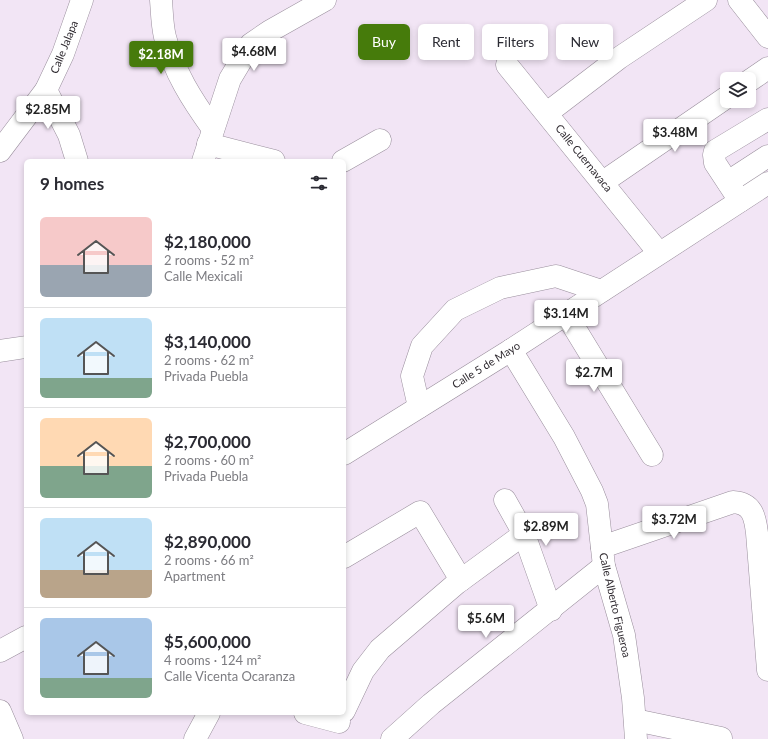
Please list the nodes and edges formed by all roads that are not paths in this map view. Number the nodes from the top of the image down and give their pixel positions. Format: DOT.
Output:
graph roads {
  1 [pos="82,0"];
  2 [pos="161,0"];
  3 [pos="325,0"];
  4 [pos="706,0"];
  5 [pos="739,0"];
  6 [pos="768,37"];
  7 [pos="507,65"];
  8 [pos="768,68"];
  9 [pos="756,77"];
  10 [pos="46,90"];
  11 [pos="720,102"];
  12 [pos="547,113"];
  13 [pos="768,119"];
  14 [pos="749,130"];
  15 [pos="380,140"];
  16 [pos="208,145"];
  17 [pos="0,151"];
  18 [pos="768,157"];
  19 [pos="76,159"];
  20 [pos="266,159"];
  21 [pos="346,159"];
  22 [pos="603,182"];
  23 [pos="728,182"];
  24 [pos="768,183"];
  25 [pos="740,201"];
  26 [pos="659,253"];
  27 [pos="601,291"];
  28 [pos="566,314"];
  29 [pos="24,347"];
  30 [pos="510,350"];
  31 [pos="0,351"];
  32 [pos="420,407"];
  33 [pos="346,453"];
  34 [pos="652,455"];
  35 [pos="505,500"];
  36 [pos="524,534"];
  37 [pos="346,556"];
  38 [pos="603,557"];
  39 [pos="461,580"];
  40 [pos="551,610"];
  41 [pos="24,638"];
  42 [pos="0,651"];
  43 [pos="768,670"];
  44 [pos="346,708"];
  45 [pos="0,711"];
  46 [pos="208,715"];
  47 [pos="314,715"];
  48 [pos="340,721"];
  49 [pos="636,729"];
  50 [pos="721,738"];
  51 [pos="12,739"];
  52 [pos="195,739"];
  53 [pos="392,739"];
  1 -- 10 [label="street, Calle Jalapa"];
  2 -- 16 [label="street"];
  3 -- 16 [label="street"];
  4 -- 12 [label="street"];
  5 -- 6 [label="street"];
  7 -- 12 [label="street, Calle Cuernavaca"];
  8 -- 9 [label="street"];
  10 -- 17 [label="street, Calle Jalapa"];
  10 -- 19 [label="street"];
  11 -- 22 [label="street"];
  12 -- 22 [label="street, Calle Cuernavaca"];
  13 -- 14 [label="street"];
  14 -- 18 [label="street"];
  14 -- 23 [label="street"];
  15 -- 21 [label="street"];
  16 -- 20 [label="street"];
  18 -- 23 [label="street"];
  22 -- 26 [label="street, Calle Cuernavaca"];
  23 -- 25 [label="street"];
  24 -- 25 [label="street, Calle 5 de Mayo"];
  25 -- 26 [label="street, Calle 5 de Mayo"];
  26 -- 27 [label="street, Calle 5 de Mayo"];
  27 -- 28 [label="street, Calle 5 de Mayo"];
  27 -- 32 [label="street"];
  28 -- 30 [label="street, Calle 5 de Mayo"];
  28 -- 34 [label="street"];
  29 -- 31 [label="street"];
  30 -- 32 [label="street, Calle 5 de Mayo"];
  30 -- 38 [label="street, Calle Alberto Figueroa"];
  32 -- 33 [label="street, Calle 5 de Mayo"];
  35 -- 36 [label="street"];
  36 -- 39 [label="street"];
  36 -- 40 [label="street"];
  37 -- 39 [label="street"];
  38 -- 40 [label="street"];
  38 -- 43 [label="street"];
  38 -- 49 [label="street, Calle Alberto Figueroa"];
  39 -- 44 [label="street"];
  40 -- 53 [label="street"];
  41 -- 42 [label="street"];
  45 -- 51 [label="street"];
  46 -- 52 [label="street"];
  47 -- 48 [label="street"];
  49 -- 50 [label="street"];
}
